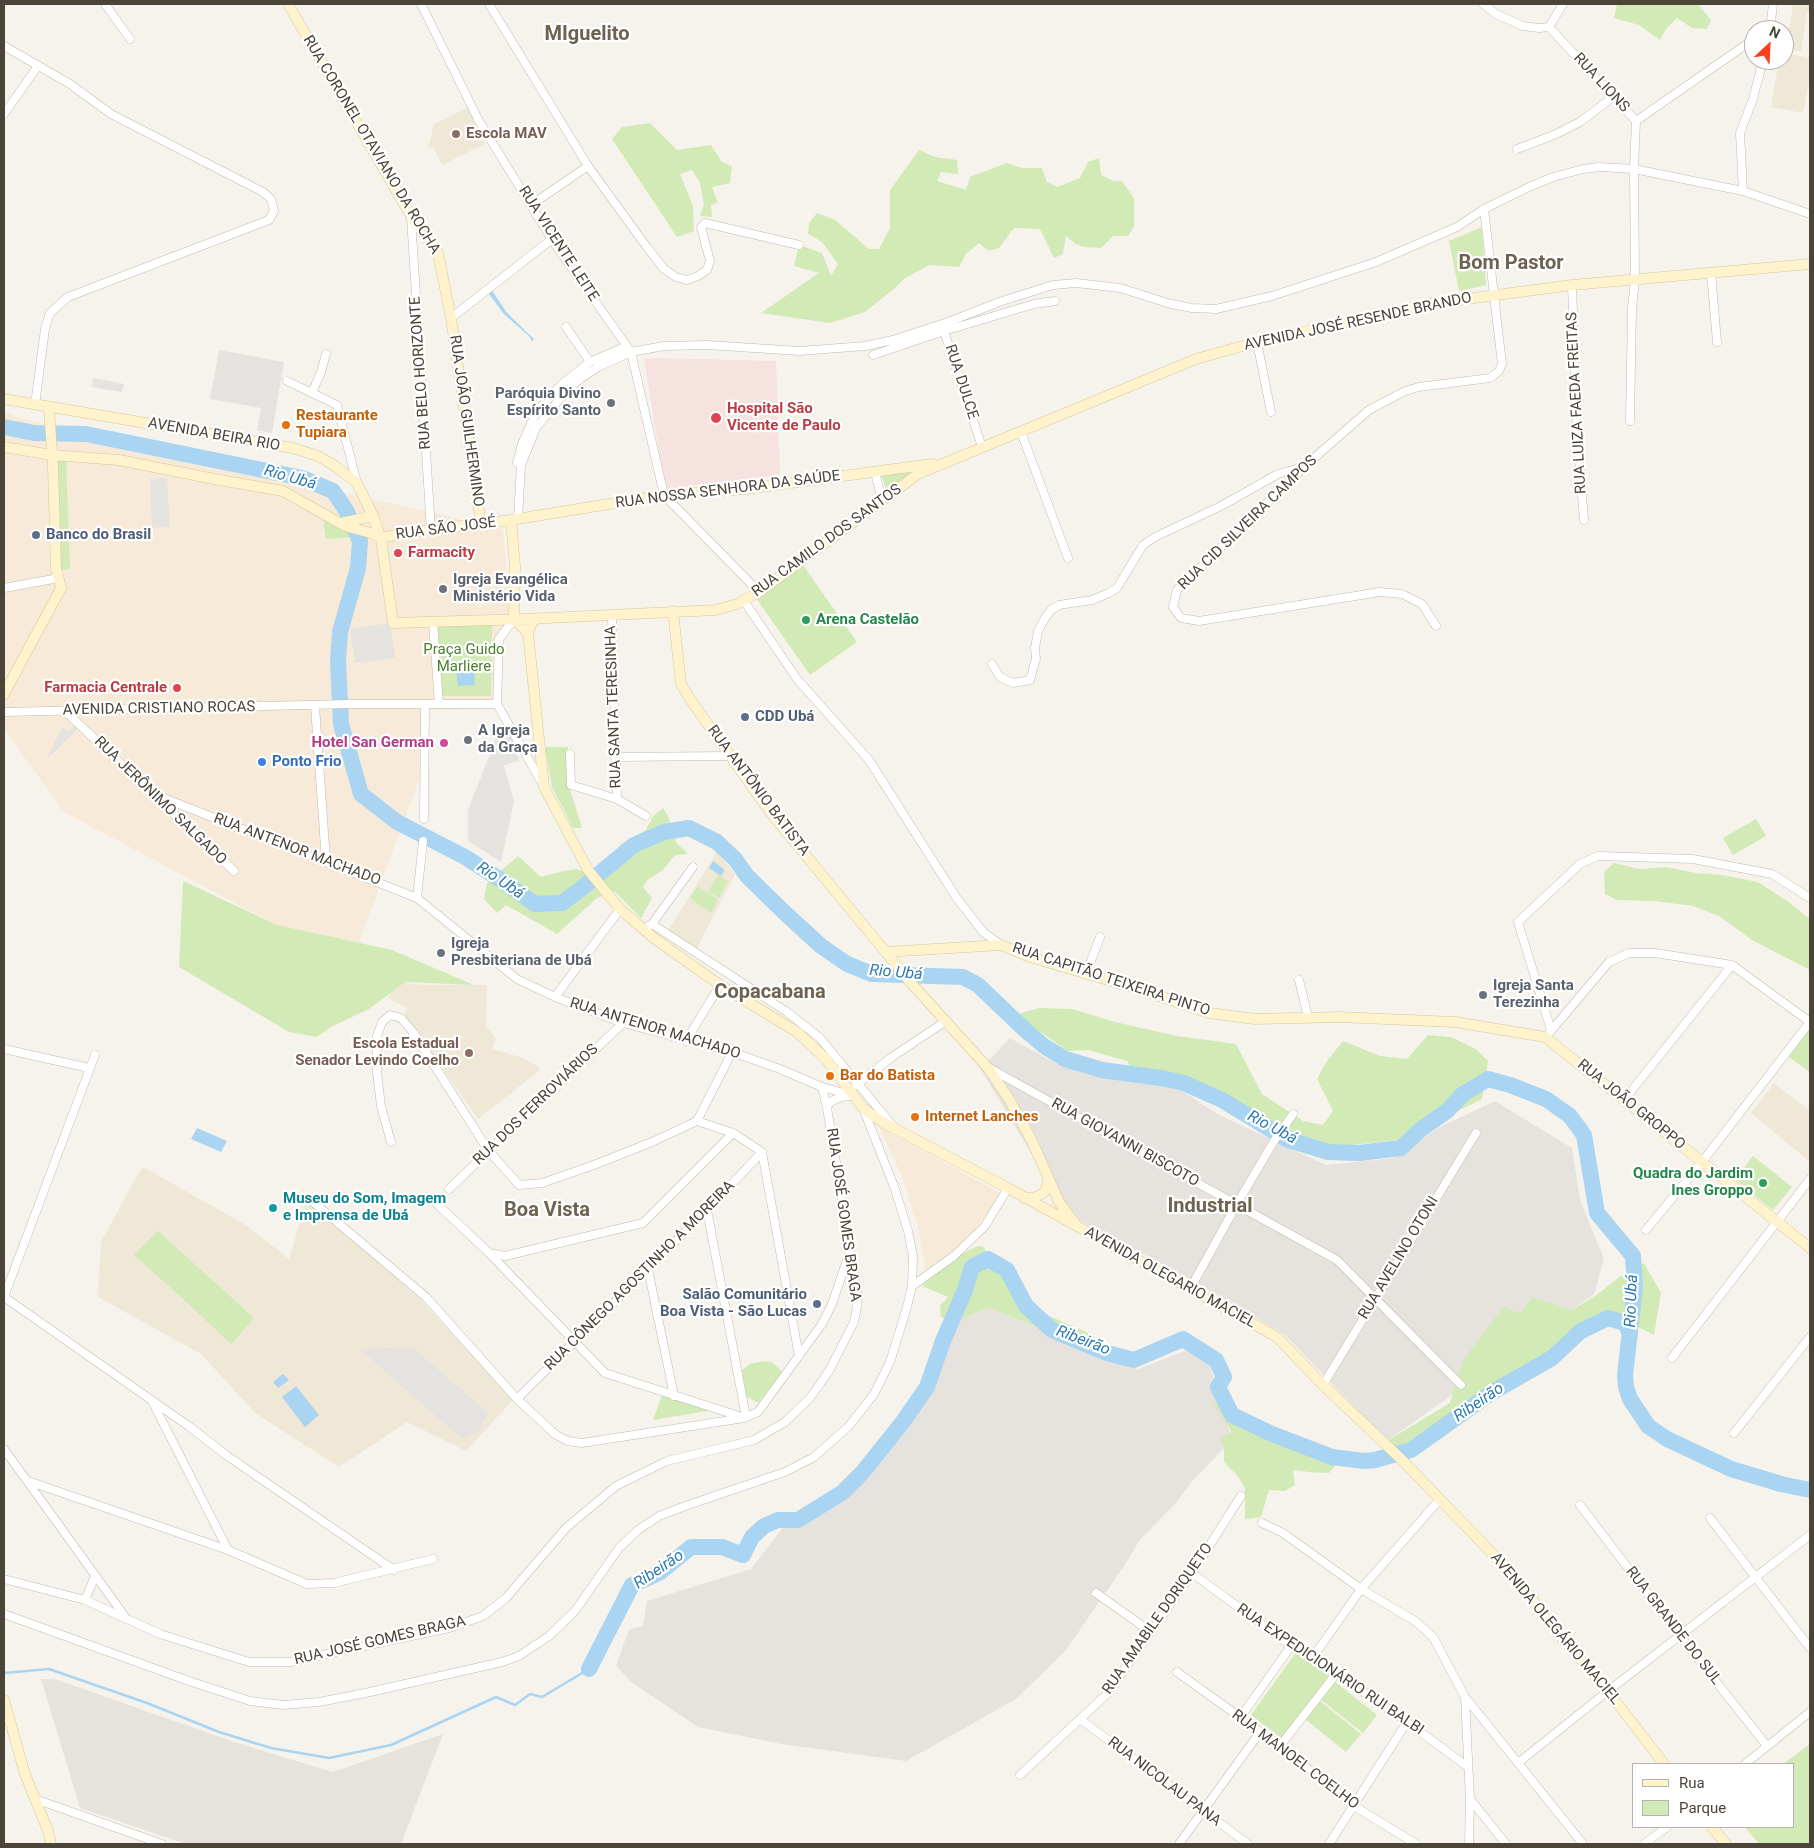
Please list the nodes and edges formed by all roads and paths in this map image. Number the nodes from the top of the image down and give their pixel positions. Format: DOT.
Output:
graph roads {
  1 [pos="105,4"];
  2 [pos="288,4"];
  3 [pos="421,4"];
  4 [pos="489,4"];
  5 [pos="1483,4"];
  6 [pos="1562,4"];
  7 [pos="1773,4"];
  8 [pos="1770,20"];
  9 [pos="1549,27"];
  10 [pos="130,38"];
  11 [pos="4,46"];
  12 [pos="1744,46"];
  13 [pos="38,66"];
  14 [pos="1760,70"];
  15 [pos="1613,97"];
  16 [pos="4,114"];
  17 [pos="1636,122"];
  18 [pos="1517,149"];
  19 [pos="588,166"];
  20 [pos="1634,169"];
  21 [pos="1743,191"];
  22 [pos="531,205"];
  23 [pos="1484,209"];
  24 [pos="1810,214"];
  25 [pos="411,216"];
  26 [pos="552,239"];
  27 [pos="799,245"];
  28 [pos="1810,264"];
  29 [pos="1711,272"];
  30 [pos="1635,279"];
  31 [pos="1572,285"];
  32 [pos="1495,295"];
  33 [pos="1055,301"];
  34 [pos="451,318"];
  35 [pos="566,327"];
  36 [pos="942,328"];
  37 [pos="1257,342"];
  38 [pos="1717,342"];
  39 [pos="629,349"];
  40 [pos="326,354"];
  41 [pos="873,356"];
  42 [pos="590,362"];
  43 [pos="287,381"];
  44 [pos="312,393"];
  45 [pos="4,399"];
  46 [pos="35,405"];
  47 [pos="49,408"];
  48 [pos="1271,412"];
  49 [pos="1630,421"];
  50 [pos="1021,432"];
  51 [pos="983,447"];
  52 [pos="4,448"];
  53 [pos="52,455"];
  54 [pos="945,462"];
  55 [pos="1305,466"];
  56 [pos="875,472"];
  57 [pos="357,483"];
  58 [pos="664,495"];
  59 [pos="518,500"];
  60 [pos="882,501"];
  61 [pos="373,516"];
  62 [pos="515,520"];
  63 [pos="1584,520"];
  64 [pos="343,524"];
  65 [pos="481,524"];
  66 [pos="431,530"];
  67 [pos="380,538"];
  68 [pos="1068,558"];
  69 [pos="59,578"];
  70 [pos="4,588"];
  71 [pos="759,592"];
  72 [pos="744,601"];
  73 [pos="674,611"];
  74 [pos="612,615"];
  75 [pos="514,619"];
  76 [pos="536,619"];
  77 [pos="433,622"];
  78 [pos="1436,626"];
  79 [pos="528,633"];
  80 [pos="992,664"];
  81 [pos="7,681"];
  82 [pos="4,694"];
  83 [pos="425,704"];
  84 [pos="439,704"];
  85 [pos="497,704"];
  86 [pos="315,706"];
  87 [pos="65,711"];
  88 [pos="4,712"];
  89 [pos="570,754"];
  90 [pos="729,756"];
  91 [pos="615,757"];
  92 [pos="544,787"];
  93 [pos="151,793"];
  94 [pos="616,799"];
  95 [pos="646,816"];
  96 [pos="424,819"];
  97 [pos="423,841"];
  98 [pos="326,861"];
  99 [pos="693,867"];
  100 [pos="234,872"];
  101 [pos="417,898"];
  102 [pos="1810,898"];
  103 [pos="620,909"];
  104 [pos="648,926"];
  105 [pos="1100,937"];
  106 [pos="1001,945"];
  107 [pos="885,952"];
  108 [pos="1732,964"];
  109 [pos="1086,974"];
  110 [pos="1299,980"];
  111 [pos="720,985"];
  112 [pos="555,997"];
  113 [pos="1308,1017"];
  114 [pos="946,1021"];
  115 [pos="623,1022"];
  116 [pos="1810,1022"];
  117 [pos="1548,1033"];
  118 [pos="686,1041"];
  119 [pos="4,1050"];
  120 [pos="732,1052"];
  121 [pos="95,1055"];
  122 [pos="89,1068"];
  123 [pos="988,1068"];
  124 [pos="858,1083"];
  125 [pos="1022,1086"];
  126 [pos="822,1087"];
  127 [pos="851,1094"];
  128 [pos="1009,1098"];
  129 [pos="1624,1100"];
  130 [pos="828,1108"];
  131 [pos="863,1108"];
  132 [pos="1292,1114"];
  133 [pos="697,1121"];
  134 [pos="895,1129"];
  135 [pos="1476,1133"];
  136 [pos="733,1134"];
  137 [pos="391,1142"];
  138 [pos="488,1150"];
  139 [pos="762,1152"];
  140 [pos="1702,1162"];
  141 [pos="1810,1179"];
  142 [pos="1048,1181"];
  143 [pos="1008,1188"];
  144 [pos="450,1189"];
  145 [pos="1024,1198"];
  146 [pos="312,1201"];
  147 [pos="436,1203"];
  148 [pos="1237,1204"];
  149 [pos="707,1210"];
  150 [pos="1777,1222"];
  151 [pos="1078,1227"];
  152 [pos="1646,1230"];
  153 [pos="1810,1248"];
  154 [pos="850,1252"];
  155 [pos="489,1253"];
  156 [pos="648,1269"];
  157 [pos="912,1286"];
  158 [pos="1190,1288"];
  159 [pos="4,1297"];
  160 [pos="1375,1297"];
  161 [pos="1810,1337"];
  162 [pos="575,1340"];
  163 [pos="799,1356"];
  164 [pos="1672,1358"];
  165 [pos="1323,1385"];
  166 [pos="1461,1385"];
  167 [pos="674,1396"];
  168 [pos="518,1399"];
  169 [pos="152,1401"];
  170 [pos="745,1418"];
  171 [pos="1734,1433"];
  172 [pos="4,1450"];
  173 [pos="28,1481"];
  174 [pos="1241,1496"];
  175 [pos="1440,1499"];
  176 [pos="1580,1505"];
  177 [pos="1710,1518"];
  178 [pos="1262,1523"];
  179 [pos="1810,1535"];
  180 [pos="228,1550"];
  181 [pos="433,1559"];
  182 [pos="394,1570"];
  183 [pos="1192,1573"];
  184 [pos="96,1576"];
  185 [pos="1756,1578"];
  186 [pos="4,1579"];
  187 [pos="1361,1590"];
  188 [pos="1096,1593"];
  189 [pos="85,1600"];
  190 [pos="4,1614"];
  191 [pos="126,1618"];
  192 [pos="1151,1632"];
  193 [pos="1680,1636"];
  194 [pos="1291,1646"];
  195 [pos="1810,1648"];
  196 [pos="1313,1657"];
  197 [pos="1177,1672"];
  198 [pos="1336,1674"];
  199 [pos="1608,1691"];
  200 [pos="1465,1697"];
  201 [pos="4,1700"];
  202 [pos="1810,1712"];
  203 [pos="1240,1718"];
  204 [pos="1080,1719"];
  205 [pos="1407,1722"];
  206 [pos="8,1728"];
  207 [pos="1260,1732"];
  208 [pos="1280,1746"];
  209 [pos="1767,1746"];
  210 [pos="1518,1762"];
  211 [pos="1663,1763"];
  212 [pos="1746,1763"];
  213 [pos="1468,1767"];
  214 [pos="1020,1775"];
  215 [pos="35,1799"];
  216 [pos="1470,1799"];
  217 [pos="1354,1806"];
  218 [pos="1204,1811"];
  219 [pos="1666,1828"];
  220 [pos="1713,1828"];
  221 [pos="51,1844"];
  222 [pos="162,1844"];
  223 [pos="1179,1844"];
  224 [pos="1248,1844"];
  225 [pos="1328,1844"];
  226 [pos="1416,1844"];
  227 [pos="1469,1844"];
  228 [pos="1506,1844"];
  229 [pos="1583,1844"];
  230 [pos="1644,1844"];
  231 [pos="1726,1844"];
  1 -- 10 [label="street"];
  2 -- 25 [label="main road, RUA CORONEL OTAVIANO DA ROCHA"];
  3 -- 22 [label="street, RUA VICENTE LEITE"];
  4 -- 19 [label="street"];
  5 -- 9 [label="street"];
  6 -- 9 [label="street"];
  7 -- 8 [label="street"];
  9 -- 15 [label="street, RUA LIONS"];
  11 -- 13 [label="street"];
  12 -- 17 [label="street"];
  13 -- 16 [label="street"];
  13 -- 46 [label="street"];
  14 -- 21 [label="street"];
  15 -- 17 [label="street, RUA LIONS"];
  15 -- 18 [label="street"];
  17 -- 20 [label="street, RUA LIONS"];
  19 -- 22 [label="street"];
  19 -- 27 [label="street"];
  20 -- 21 [label="street"];
  20 -- 23 [label="street"];
  20 -- 30 [label="street, RUA LIONS"];
  21 -- 24 [label="street"];
  22 -- 26 [label="street, RUA VICENTE LEITE"];
  23 -- 32 [label="street"];
  23 -- 36 [label="street"];
  25 -- 34 [label="main road, RUA CORONEL OTAVIANO DA ROCHA"];
  25 -- 66 [label="street, RUA BELO HORIZONTE"];
  26 -- 34 [label="street"];
  26 -- 39 [label="street, RUA VICENTE LEITE"];
  28 -- 29 [label="main road, AVENIDA JOSÉ RESENDE BRANDO"];
  29 -- 30 [label="main road, AVENIDA JOSÉ RESENDE BRANDO"];
  29 -- 38 [label="street"];
  30 -- 31 [label="main road, AVENIDA JOSÉ RESENDE BRANDO"];
  30 -- 49 [label="street, RUA LIONS"];
  31 -- 32 [label="main road, AVENIDA JOSÉ RESENDE BRANDO"];
  31 -- 63 [label="street, RUA LUIZA FAEDA FREITAS"];
  32 -- 37 [label="main road, AVENIDA JOSÉ RESENDE BRANDO"];
  32 -- 55 [label="street, RUA CID SILVEIRA CAMPOS"];
  33 -- 36 [label="street"];
  34 -- 65 [label="main road, RUA JOÃO GUILHERMINO"];
  35 -- 42 [label="street"];
  36 -- 39 [label="street"];
  36 -- 41 [label="street, RUA DULCE"];
  36 -- 51 [label="street, RUA DULCE"];
  37 -- 48 [label="street"];
  37 -- 50 [label="main road, AVENIDA JOSÉ RESENDE BRANDO"];
  39 -- 42 [label="street"];
  39 -- 58 [label="street, RUA VICENTE LEITE"];
  39 -- 59 [label="street"];
  40 -- 44 [label="street"];
  42 -- 59 [label="street"];
  43 -- 44 [label="street"];
  44 -- 57 [label="street"];
  45 -- 46 [label="main road, AVENIDA BEIRA RIO"];
  46 -- 47 [label="main road, AVENIDA BEIRA RIO"];
  47 -- 53 [label="main road"];
  47 -- 57 [label="main road, AVENIDA BEIRA RIO"];
  50 -- 51 [label="main road, AVENIDA JOSÉ RESENDE BRANDO"];
  50 -- 68 [label="street"];
  51 -- 54 [label="main road, RUA CAMILO DOS SANTOS"];
  52 -- 53 [label="main road"];
  53 -- 64 [label="main road"];
  53 -- 69 [label="main road"];
  54 -- 56 [label="main road, RUA NOSSA SENHORA DA SAÚDE"];
  54 -- 60 [label="main road, RUA CAMILO DOS SANTOS"];
  55 -- 78 [label="street, RUA CID SILVEIRA CAMPOS"];
  55 -- 80 [label="street"];
  56 -- 58 [label="main road, RUA NOSSA SENHORA DA SAÚDE"];
  56 -- 60 [label="street"];
  57 -- 61 [label="main road, AVENIDA BEIRA RIO"];
  58 -- 62 [label="main road, RUA NOSSA SENHORA DA SAÚDE"];
  58 -- 71 [label="street"];
  59 -- 62 [label="street"];
  60 -- 71 [label="main road, RUA CAMILO DOS SANTOS"];
  61 -- 64 [label="main road"];
  61 -- 67 [label="main road, AVENIDA BEIRA RIO"];
  62 -- 65 [label="main road, RUA SÃO JOSÉ"];
  62 -- 75 [label="main road"];
  64 -- 67 [label="main road"];
  65 -- 66 [label="main road, RUA SÃO JOSÉ"];
  66 -- 67 [label="main road, RUA SÃO JOSÉ"];
  67 -- 77 [label="main road, AVENIDA BEIRA RIO"];
  69 -- 70 [label="street"];
  69 -- 81 [label="main road"];
  71 -- 72 [label="main road, RUA CAMILO DOS SANTOS"];
  72 -- 73 [label="main road, RUA CAMILO DOS SANTOS"];
  72 -- 106 [label="street"];
  73 -- 74 [label="main road, RUA CAMILO DOS SANTOS"];
  73 -- 90 [label="main road, RUA ANTÔNIO BATISTA"];
  74 -- 76 [label="main road, RUA CAMILO DOS SANTOS"];
  74 -- 91 [label="street, RUA SANTA TERESINHA"];
  75 -- 76 [label="main road, RUA CAMILO DOS SANTOS"];
  75 -- 77 [label="main road, RUA CAMILO DOS SANTOS"];
  75 -- 79 [label="main road"];
  75 -- 85 [label="street"];
  76 -- 79 [label="main road"];
  77 -- 84 [label="street"];
  79 -- 92 [label="main road"];
  81 -- 82 [label="main road"];
  83 -- 84 [label="street"];
  83 -- 86 [label="street, AVENIDA CRISTIANO ROCAS"];
  83 -- 96 [label="street"];
  84 -- 85 [label="street"];
  85 -- 92 [label="street"];
  86 -- 87 [label="street, AVENIDA CRISTIANO ROCAS"];
  86 -- 98 [label="street"];
  87 -- 88 [label="street, AVENIDA CRISTIANO ROCAS"];
  87 -- 93 [label="street, RUA JERÔNIMO SALGADO"];
  89 -- 94 [label="street"];
  90 -- 91 [label="street"];
  90 -- 107 [label="main road, RUA ANTÔNIO BATISTA"];
  91 -- 94 [label="street, RUA SANTA TERESINHA"];
  92 -- 103 [label="main road, AVENIDA OLEGARIO MACIEL"];
  93 -- 98 [label="street, RUA ANTENOR MACHADO"];
  93 -- 100 [label="street, RUA JERÔNIMO SALGADO"];
  94 -- 95 [label="street"];
  97 -- 101 [label="street"];
  98 -- 101 [label="street, RUA ANTENOR MACHADO"];
  99 -- 104 [label="street"];
  101 -- 112 [label="street, RUA ANTENOR MACHADO"];
  102 -- 117 [label="street"];
  103 -- 104 [label="main road, AVENIDA OLEGARIO MACIEL"];
  103 -- 112 [label="street"];
  104 -- 111 [label="main road, AVENIDA OLEGARIO MACIEL"];
  104 -- 124 [label="street"];
  105 -- 109 [label="street"];
  106 -- 107 [label="main road, RUA CAPITÃO TEIXEIRA PINTO"];
  106 -- 109 [label="main road, RUA CAPITÃO TEIXEIRA PINTO"];
  107 -- 114 [label="main road, RUA ANTÔNIO BATISTA"];
  108 -- 116 [label="street"];
  108 -- 117 [label="street"];
  108 -- 129 [label="street"];
  109 -- 113 [label="main road, RUA CAPITÃO TEIXEIRA PINTO"];
  110 -- 113 [label="street"];
  111 -- 118 [label="street"];
  111 -- 127 [label="main road, AVENIDA OLEGARIO MACIEL"];
  112 -- 115 [label="street, RUA ANTENOR MACHADO"];
  113 -- 117 [label="main road, RUA CAPITÃO TEIXEIRA PINTO"];
  114 -- 123 [label="main road, RUA ANTÔNIO BATISTA"];
  114 -- 124 [label="street"];
  115 -- 118 [label="street, RUA ANTENOR MACHADO"];
  115 -- 138 [label="street, RUA DOS FERROVIÁRIOS"];
  116 -- 140 [label="street"];
  117 -- 129 [label="main road, RUA JOÃO GROPPO"];
  118 -- 120 [label="street, RUA ANTENOR MACHADO"];
  119 -- 122 [label="street"];
  120 -- 126 [label="street, RUA ANTENOR MACHADO"];
  120 -- 133 [label="street"];
  121 -- 122 [label="street"];
  122 -- 159 [label="street"];
  123 -- 125 [label="street, RUA GIOVANNI BISCOTO"];
  123 -- 128 [label="main road, RUA ANTÔNIO BATISTA"];
  124 -- 127 [label="street"];
  124 -- 134 [label="street"];
  125 -- 128 [label="street"];
  125 -- 148 [label="street, RUA GIOVANNI BISCOTO"];
  126 -- 127 [label="street, RUA ANTENOR MACHADO"];
  126 -- 130 [label="street, RUA JOSÉ GOMES BRAGA"];
  127 -- 130 [label="street"];
  127 -- 131 [label="main road, AVENIDA OLEGARIO MACIEL"];
  128 -- 142 [label="main road, RUA ANTÔNIO BATISTA"];
  129 -- 140 [label="main road, RUA JOÃO GROPPO"];
  130 -- 154 [label="street, RUA JOSÉ GOMES BRAGA"];
  131 -- 134 [label="main road, AVENIDA OLEGARIO MACIEL"];
  131 -- 157 [label="street"];
  132 -- 148 [label="street"];
  133 -- 136 [label="street"];
  133 -- 138 [label="street"];
  134 -- 143 [label="main road, AVENIDA OLEGARIO MACIEL"];
  135 -- 160 [label="street, RUA AVELINO OTONI"];
  136 -- 139 [label="street"];
  136 -- 155 [label="street"];
  137 -- 138 [label="street"];
  138 -- 144 [label="street, RUA DOS FERROVIÁRIOS"];
  139 -- 149 [label="street, RUA CÔNEGO AGOSTINHO A MOREIRA"];
  139 -- 163 [label="street"];
  140 -- 150 [label="main road, RUA JOÃO GROPPO"];
  140 -- 152 [label="street"];
  141 -- 150 [label="street"];
  142 -- 145 [label="main road"];
  142 -- 151 [label="main road, RUA ANTÔNIO BATISTA"];
  143 -- 145 [label="main road, AVENIDA OLEGARIO MACIEL"];
  143 -- 157 [label="street"];
  145 -- 151 [label="main road, AVENIDA OLEGARIO MACIEL"];
  146 -- 168 [label="street"];
  147 -- 155 [label="street"];
  148 -- 158 [label="street"];
  148 -- 160 [label="street, RUA GIOVANNI BISCOTO"];
  149 -- 156 [label="street, RUA CÔNEGO AGOSTINHO A MOREIRA"];
  149 -- 170 [label="street"];
  150 -- 153 [label="main road, RUA JOÃO GROPPO"];
  150 -- 164 [label="street"];
  151 -- 158 [label="main road, AVENIDA OLEGARIO MACIEL"];
  154 -- 163 [label="street"];
  154 -- 191 [label="street, RUA JOSÉ GOMES BRAGA"];
  155 -- 162 [label="street"];
  156 -- 162 [label="street, RUA CÔNEGO AGOSTINHO A MOREIRA"];
  156 -- 167 [label="street"];
  157 -- 190 [label="street"];
  158 -- 165 [label="main road, AVENIDA OLEGARIO MACIEL"];
  159 -- 169 [label="street"];
  160 -- 165 [label="street, RUA AVELINO OTONI"];
  160 -- 166 [label="street, RUA GIOVANNI BISCOTO"];
  161 -- 171 [label="street"];
  162 -- 167 [label="street"];
  162 -- 168 [label="street, RUA CÔNEGO AGOSTINHO A MOREIRA"];
  163 -- 170 [label="street"];
  165 -- 175 [label="main road, AVENIDA OLEGARIO MACIEL"];
  167 -- 170 [label="street"];
  168 -- 170 [label="street"];
  169 -- 180 [label="street"];
  169 -- 182 [label="street"];
  172 -- 173 [label="street"];
  173 -- 180 [label="street"];
  173 -- 184 [label="street"];
  174 -- 183 [label="street, RUA AMABILE DORIQUETO"];
  175 -- 187 [label="street"];
  175 -- 199 [label="main road, AVENIDA OLEGÁRIO MACIEL"];
  176 -- 193 [label="street, RUA GRANDE DO SUL"];
  177 -- 185 [label="street"];
  178 -- 187 [label="street"];
  179 -- 185 [label="street"];
  180 -- 182 [label="street"];
  181 -- 182 [label="street"];
  183 -- 192 [label="street, RUA AMABILE DORIQUETO"];
  183 -- 194 [label="street, RUA EXPEDICIONÁRIO RUI BALBI"];
  184 -- 189 [label="street"];
  184 -- 191 [label="street"];
  185 -- 193 [label="street"];
  185 -- 195 [label="street"];
  186 -- 189 [label="street, RUA JOSÉ GOMES BRAGA"];
  187 -- 196 [label="street"];
  187 -- 200 [label="street"];
  188 -- 192 [label="street"];
  189 -- 191 [label="street, RUA JOSÉ GOMES BRAGA"];
  192 -- 204 [label="street, RUA AMABILE DORIQUETO"];
  193 -- 199 [label="street"];
  193 -- 209 [label="street, RUA GRANDE DO SUL"];
  194 -- 196 [label="street, RUA EXPEDICIONÁRIO RUI BALBI"];
  194 -- 203 [label="street"];
  196 -- 198 [label="street, RUA EXPEDICIONÁRIO RUI BALBI"];
  197 -- 203 [label="street, RUA MANOEL COELHO"];
  198 -- 205 [label="street, RUA EXPEDICIONÁRIO RUI BALBI"];
  198 -- 208 [label="street"];
  199 -- 210 [label="street"];
  199 -- 211 [label="main road, AVENIDA OLEGÁRIO MACIEL"];
  200 -- 210 [label="street"];
  200 -- 213 [label="street"];
  201 -- 206 [label="main road"];
  202 -- 209 [label="street"];
  203 -- 207 [label="street, RUA MANOEL COELHO"];
  204 -- 214 [label="street, RUA AMABILE DORIQUETO"];
  204 -- 218 [label="street, RUA NICOLAU PANA"];
  205 -- 213 [label="street, RUA EXPEDICIONÁRIO RUI BALBI"];
  205 -- 217 [label="street"];
  206 -- 215 [label="main road"];
  207 -- 208 [label="street, RUA MANOEL COELHO"];
  207 -- 218 [label="street"];
  208 -- 217 [label="street, RUA MANOEL COELHO"];
  209 -- 212 [label="street"];
  210 -- 229 [label="street"];
  213 -- 216 [label="street"];
  215 -- 221 [label="main road"];
  215 -- 222 [label="street"];
  216 -- 227 [label="street"];
  216 -- 228 [label="street"];
  217 -- 225 [label="street"];
  217 -- 226 [label="street, RUA MANOEL COELHO"];
  218 -- 223 [label="street"];
  218 -- 224 [label="street, RUA NICOLAU PANA"];
  219 -- 230 [label="street"];
  220 -- 231 [label="main road"];
}
